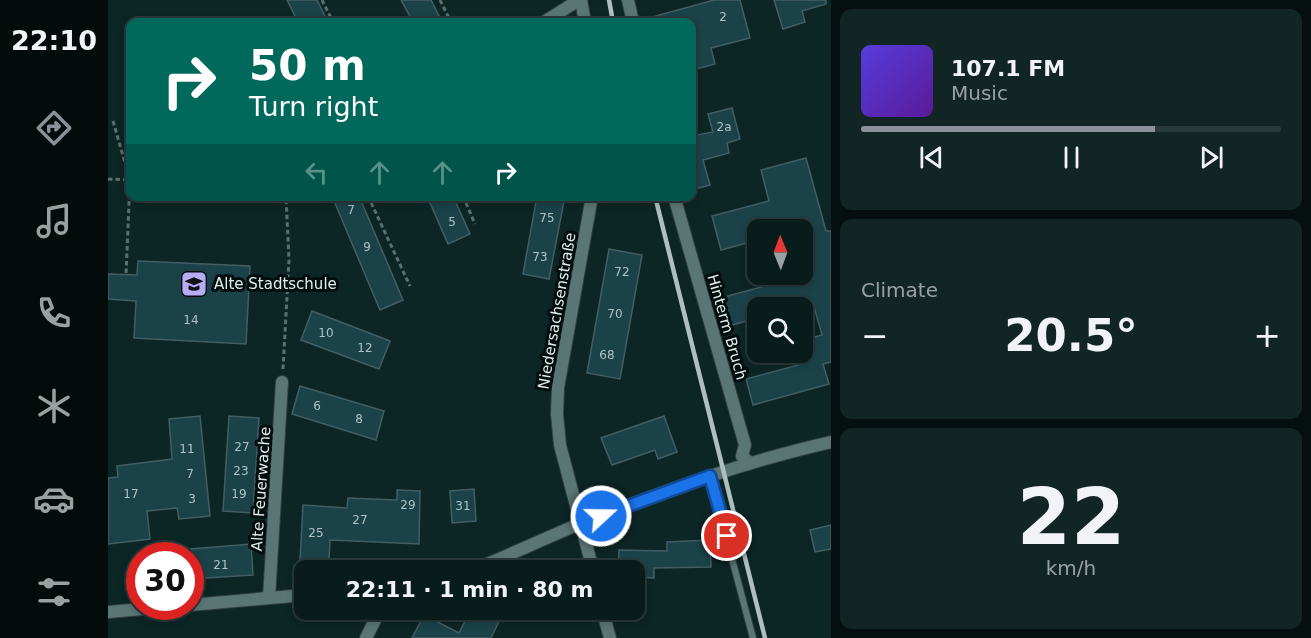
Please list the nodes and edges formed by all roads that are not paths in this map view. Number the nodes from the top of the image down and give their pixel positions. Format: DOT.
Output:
graph roads {
  1 [pos="580,0"];
  2 [pos="628,0"];
  3 [pos="551,18"];
  4 [pos="584,18"];
  5 [pos="632,18"];
  6 [pos="591,201"];
  7 [pos="675,201"];
  8 [pos="282,382"];
  9 [pos="831,442"];
  10 [pos="750,463"];
  11 [pos="710,476"];
  12 [pos="581,524"];
  13 [pos="496,560"];
  14 [pos="590,560"];
  15 [pos="294,596"];
  16 [pos="269,598"];
  17 [pos="204,604"];
  18 [pos="126,610"];
  19 [pos="108,612"];
  20 [pos="375,620"];
  21 [pos="605,620"];
  22 [pos="366,638"];
  23 [pos="610,638"];
  24 [pos="753,638"];
  1 -- 3 [label="street"];
  1 -- 4 [label="street"];
  2 -- 5 [label="street"];
  6 -- 12 [label="street, Niedersachsenstraße"];
  7 -- 10 [label="street, Hinterm Bruch"];
  8 -- 16 [label="street, Alte Feuerwache"];
  9 -- 10 [label="street"];
  10 -- 11 [label="street"];
  11 -- 12 [label="street"];
  11 -- 24 [label="lane"];
  12 -- 13 [label="street"];
  12 -- 14 [label="street, Niedersachsenstraße"];
  15 -- 16 [label="street"];
  16 -- 17 [label="street"];
  18 -- 19 [label="street"];
  20 -- 22 [label="street"];
  21 -- 23 [label="street"];
}
